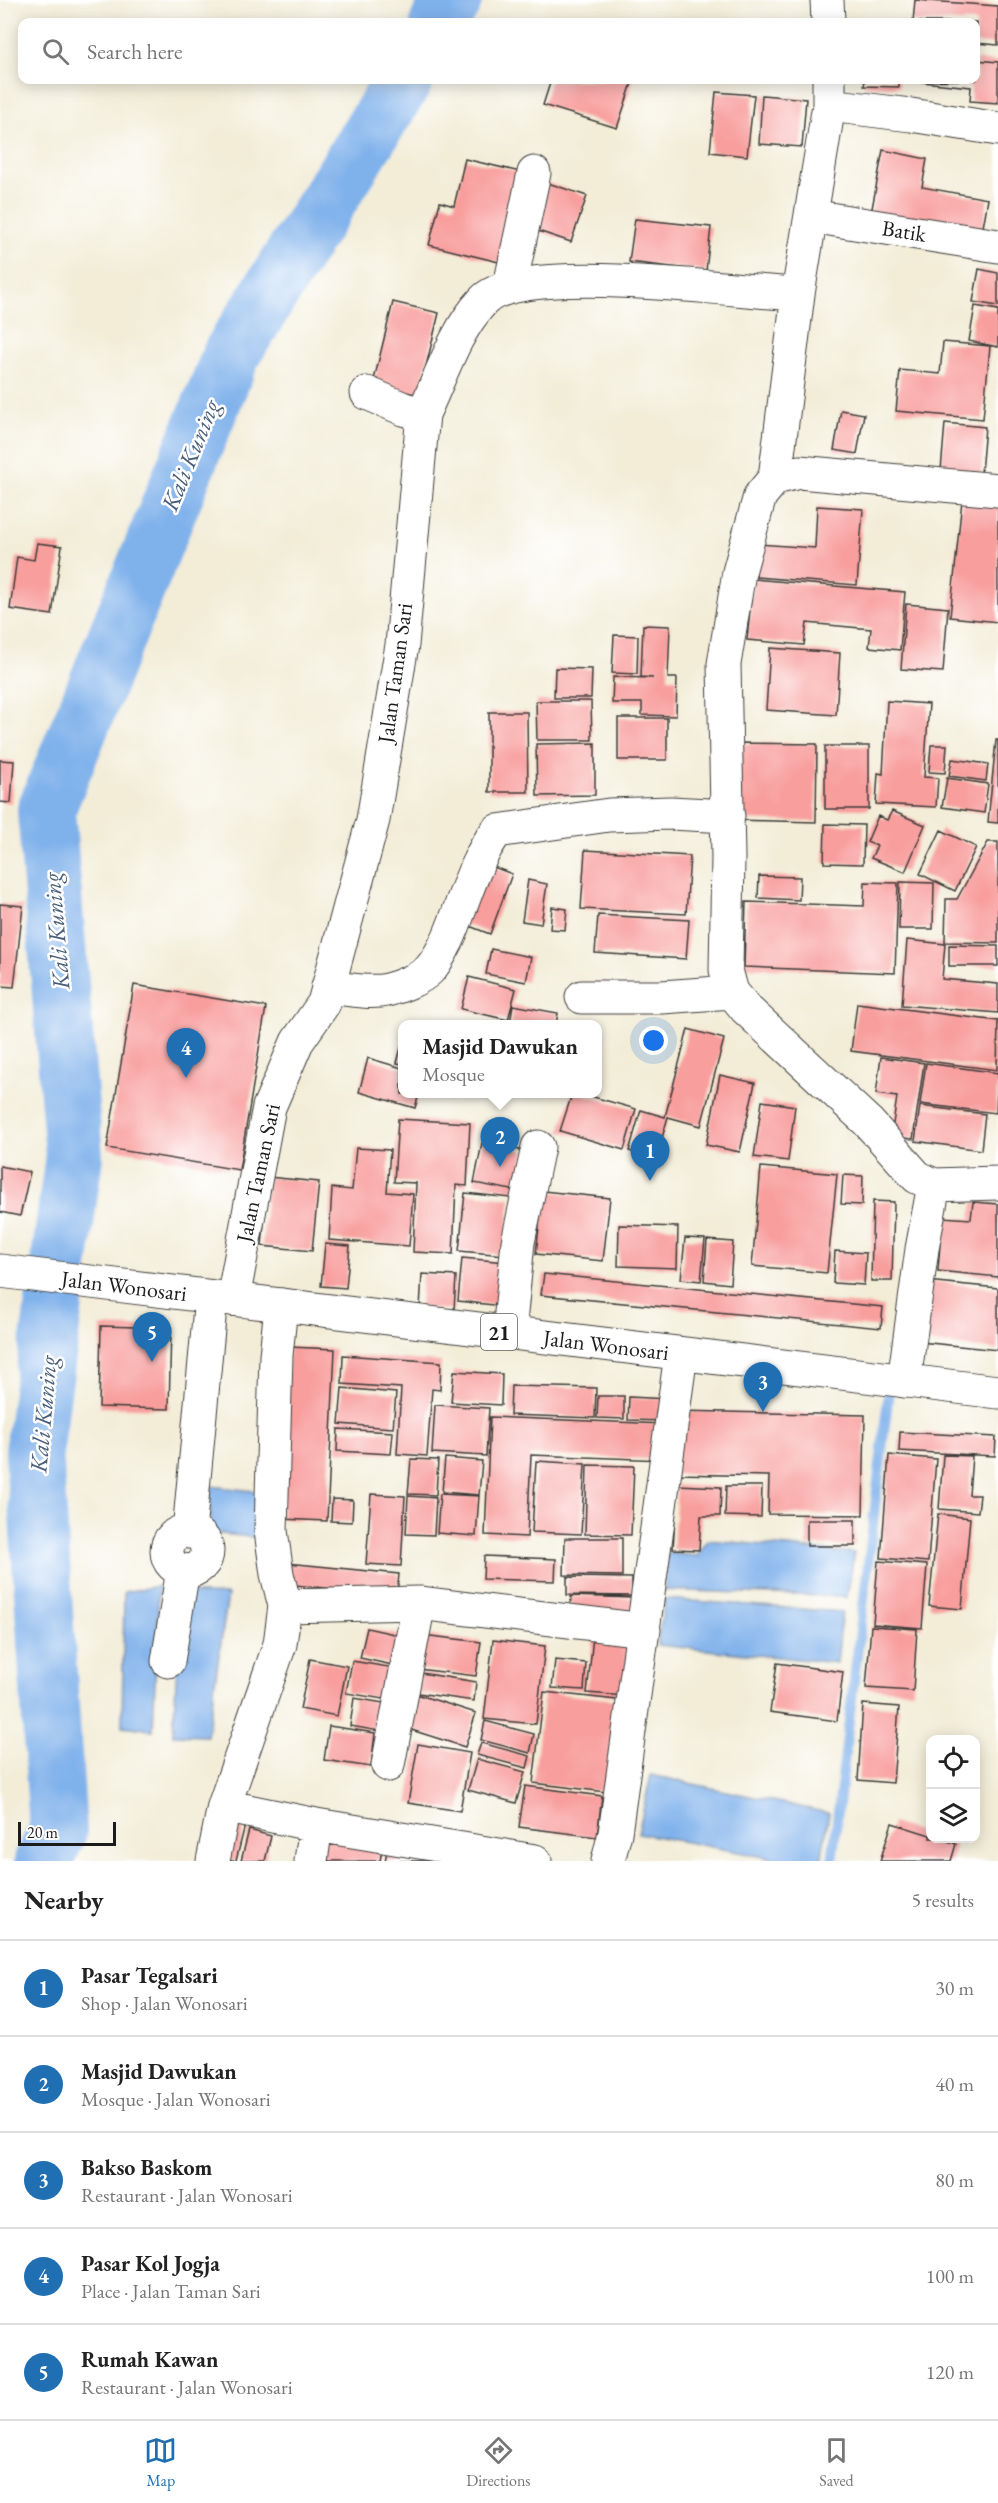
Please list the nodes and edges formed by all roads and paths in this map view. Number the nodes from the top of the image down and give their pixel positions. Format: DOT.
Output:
graph roads {
  1 [pos="827,0"];
  2 [pos="828,18"];
  3 [pos="829,92"];
  4 [pos="998,129"];
  5 [pos="534,173"];
  6 [pos="811,216"];
  7 [pos="998,246"];
  8 [pos="510,286"];
  9 [pos="793,293"];
  10 [pos="367,393"];
  11 [pos="423,414"];
  12 [pos="775,478"];
  13 [pos="998,490"];
  14 [pos="728,816"];
  15 [pos="328,987"];
  16 [pos="732,992"];
  17 [pos="582,997"];
  18 [pos="538,1147"];
  19 [pos="996,1178"];
  20 [pos="934,1185"];
  21 [pos="0,1271"];
  22 [pos="222,1298"];
  23 [pos="281,1305"];
  24 [pos="509,1333"];
  25 [pos="681,1354"];
  26 [pos="893,1380"];
  27 [pos="998,1392"];
  28 [pos="419,1603"];
  29 [pos="285,1606"];
  30 [pos="644,1630"];
  31 [pos="168,1661"];
  32 [pos="388,1765"];
  33 [pos="224,1806"];
  34 [pos="316,1825"];
  35 [pos="213,1861"];
  36 [pos="310,1861"];
  37 [pos="535,1861"];
  38 [pos="608,1861"];
  1 -- 2 [label="main road"];
  3 -- 4 [label="main road"];
  3 -- 6 [label="main road"];
  5 -- 8 [label="main road"];
  6 -- 7 [label="main road, Batik"];
  6 -- 9 [label="main road"];
  8 -- 9 [label="main road"];
  8 -- 11 [label="main road, Jalan Taman Sari"];
  9 -- 12 [label="main road"];
  10 -- 11 [label="main road"];
  11 -- 15 [label="main road, Jalan Taman Sari"];
  12 -- 13 [label="main road"];
  12 -- 14 [label="main road"];
  14 -- 15 [label="main road"];
  14 -- 16 [label="main road"];
  15 -- 22 [label="main road, Jalan Taman Sari"];
  16 -- 17 [label="main road"];
  16 -- 20 [label="main road"];
  18 -- 24 [label="main road"];
  19 -- 20 [label="main road"];
  20 -- 26 [label="main road"];
  21 -- 22 [label="main road, Jalan Wonosari / 21"];
  22 -- 23 [label="main road, Jalan Wonosari / 21"];
  22 -- 31 [label="main road, Jalan Taman Sari"];
  23 -- 24 [label="main road, Jalan Wonosari / 21"];
  23 -- 29 [label="main road"];
  24 -- 25 [label="main road, Jalan Wonosari / 21"];
  25 -- 26 [label="main road, Jalan Wonosari / 21"];
  25 -- 30 [label="main road"];
  26 -- 27 [label="main road, Jalan Wonosari / 21"];
  28 -- 29 [label="main road"];
  28 -- 30 [label="main road"];
  28 -- 32 [label="main road"];
  29 -- 33 [label="main road"];
  30 -- 38 [label="main road"];
  33 -- 34 [label="main road"];
  33 -- 35 [label="main road"];
  34 -- 36 [label="main road"];
  34 -- 37 [label="main road"];
}
